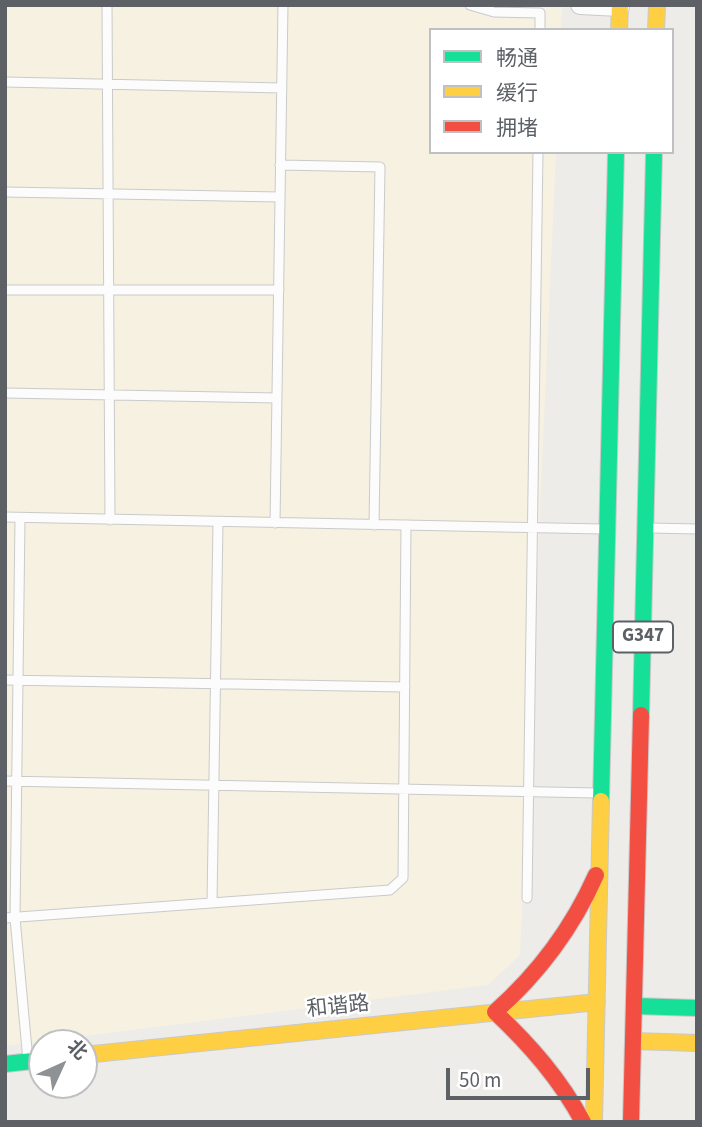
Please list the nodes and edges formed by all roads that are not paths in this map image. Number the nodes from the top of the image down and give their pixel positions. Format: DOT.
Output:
graph roads {
  1 [pos="107,5"];
  2 [pos="283,5"];
  3 [pos="470,5"];
  4 [pos="580,5"];
  5 [pos="657,5"];
  6 [pos="620,6"];
  7 [pos="540,28"];
  8 [pos="619,28"];
  9 [pos="656,28"];
  10 [pos="5,82"];
  11 [pos="107,84"];
  12 [pos="282,88"];
  13 [pos="538,154"];
  14 [pos="616,154"];
  15 [pos="654,154"];
  16 [pos="280,165"];
  17 [pos="5,192"];
  18 [pos="108,194"];
  19 [pos="280,197"];
  20 [pos="5,290"];
  21 [pos="108,290"];
  22 [pos="279,290"];
  23 [pos="5,393"];
  24 [pos="109,395"];
  25 [pos="277,398"];
  26 [pos="5,517"];
  27 [pos="20,518"];
  28 [pos="110,520"];
  29 [pos="218,522"];
  30 [pos="275,523"];
  31 [pos="374,525"];
  32 [pos="407,526"];
  33 [pos="532,528"];
  34 [pos="645,528"];
  35 [pos="608,529"];
  36 [pos="697,529"];
  37 [pos="5,680"];
  38 [pos="18,680"];
  39 [pos="215,684"];
  40 [pos="405,687"];
  41 [pos="5,781"];
  42 [pos="17,782"];
  43 [pos="214,785"];
  44 [pos="404,789"];
  45 [pos="528,792"];
  46 [pos="602,793"];
  47 [pos="600,864"];
  48 [pos="527,898"];
  49 [pos="212,903"];
  50 [pos="10,918"];
  51 [pos="597,1002"];
  52 [pos="634,1006"];
  53 [pos="697,1009"];
  54 [pos="495,1012"];
  55 [pos="29,1029"];
  56 [pos="633,1041"];
  57 [pos="697,1043"];
  58 [pos="98,1054"];
  59 [pos="28,1062"];
  60 [pos="5,1064"];
  61 [pos="583,1122"];
  62 [pos="594,1122"];
  63 [pos="631,1122"];
  1 -- 11 [label="lane"];
  2 -- 12 [label="lane"];
  3 -- 7 [label="lane"];
  4 -- 6 [label="street"];
  5 -- 9 [label="main road"];
  6 -- 8 [label="main road"];
  10 -- 11 [label="lane"];
  11 -- 12 [label="lane"];
  11 -- 18 [label="lane"];
  12 -- 16 [label="lane"];
  13 -- 33 [label="lane"];
  14 -- 35 [label="main road, G347"];
  15 -- 34 [label="main road, G347"];
  16 -- 19 [label="lane"];
  16 -- 31 [label="lane"];
  17 -- 18 [label="lane"];
  18 -- 19 [label="lane"];
  18 -- 21 [label="lane"];
  19 -- 22 [label="lane"];
  20 -- 21 [label="lane"];
  21 -- 22 [label="lane"];
  21 -- 24 [label="lane"];
  22 -- 25 [label="lane"];
  23 -- 24 [label="lane"];
  24 -- 25 [label="lane"];
  24 -- 28 [label="lane"];
  25 -- 30 [label="lane"];
  26 -- 27 [label="lane"];
  27 -- 28 [label="lane"];
  27 -- 38 [label="lane"];
  28 -- 29 [label="lane"];
  29 -- 30 [label="lane"];
  29 -- 39 [label="lane"];
  30 -- 31 [label="lane"];
  31 -- 32 [label="lane"];
  32 -- 33 [label="lane"];
  32 -- 40 [label="lane"];
  33 -- 35 [label="lane"];
  33 -- 45 [label="lane"];
  34 -- 36 [label="lane"];
  34 -- 52 [label="main road, G347"];
  35 -- 46 [label="main road, G347"];
  37 -- 38 [label="lane"];
  38 -- 39 [label="lane"];
  38 -- 42 [label="lane"];
  39 -- 40 [label="lane"];
  39 -- 43 [label="lane"];
  40 -- 44 [label="lane"];
  41 -- 42 [label="lane"];
  42 -- 43 [label="lane"];
  42 -- 50 [label="lane"];
  43 -- 44 [label="lane"];
  43 -- 49 [label="lane"];
  44 -- 45 [label="lane"];
  44 -- 49 [label="lane"];
  45 -- 46 [label="lane"];
  45 -- 48 [label="lane"];
  46 -- 47 [label="main road, G347"];
  47 -- 51 [label="main road, G347"];
  47 -- 54 [label="main road"];
  49 -- 50 [label="lane"];
  50 -- 55 [label="lane"];
  51 -- 54 [label="main road, 和谐路"];
  51 -- 62 [label="main road, G347"];
  52 -- 53 [label="main road"];
  52 -- 56 [label="main road, G347"];
  54 -- 58 [label="main road, 和谐路"];
  54 -- 61 [label="main road"];
  56 -- 57 [label="main road"];
  56 -- 63 [label="main road, G347"];
  59 -- 60 [label="main road"];
}
